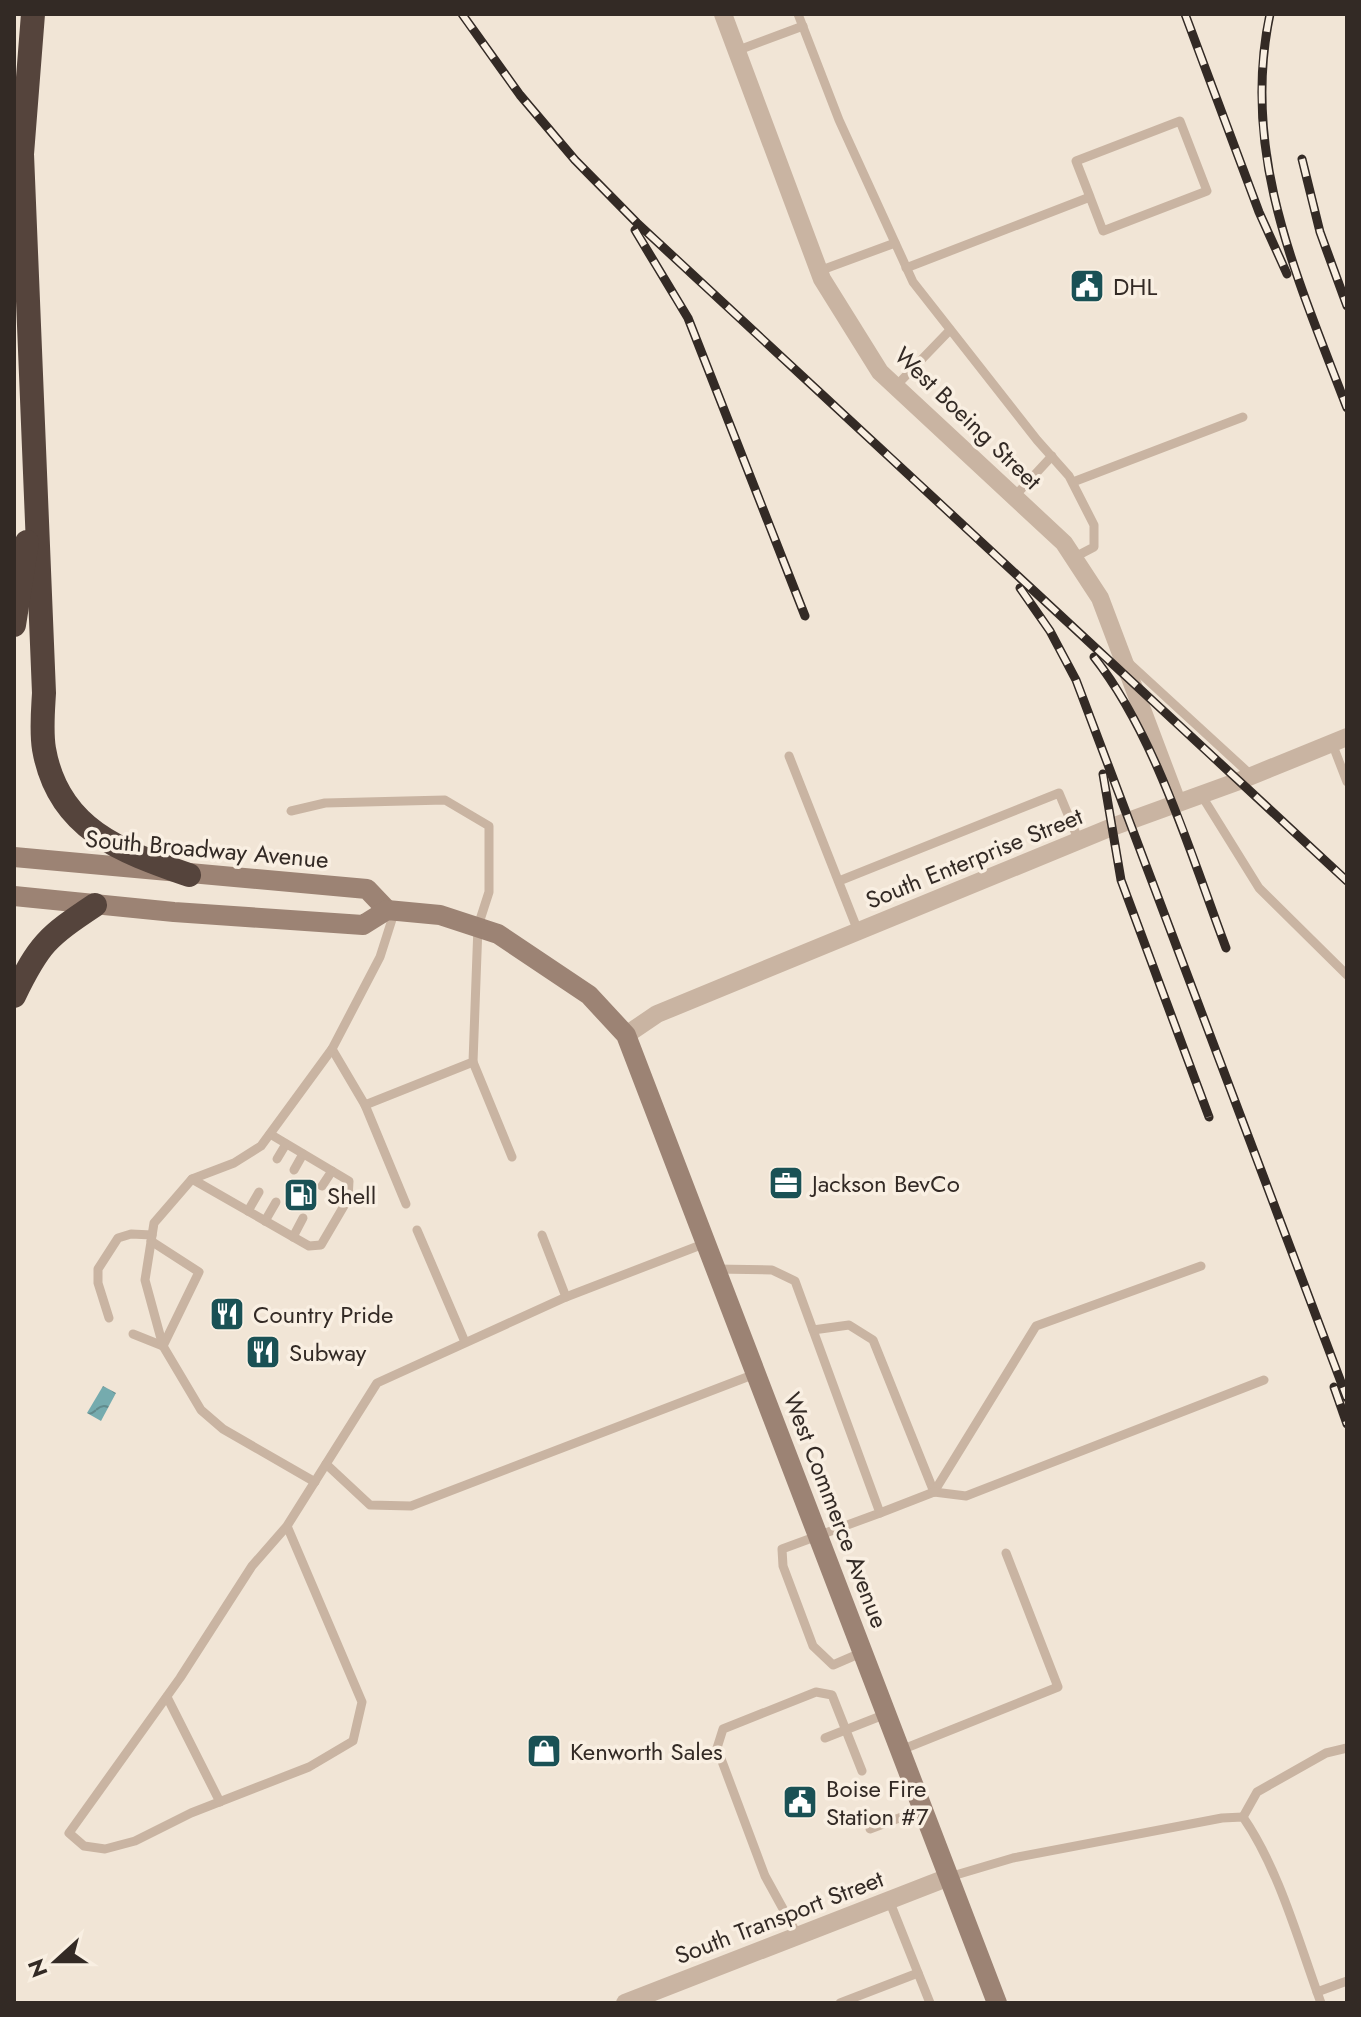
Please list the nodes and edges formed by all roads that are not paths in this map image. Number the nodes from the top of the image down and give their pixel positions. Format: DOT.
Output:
graph roads {
  1 [pos="33,14"];
  2 [pos="723,14"];
  3 [pos="798,14"];
  4 [pos="803,26"];
  5 [pos="736,51"];
  6 [pos="1090,197"];
  7 [pos="895,243"];
  8 [pos="906,268"];
  9 [pos="819,271"];
  10 [pos="950,330"];
  11 [pos="896,386"];
  12 [pos="1243,417"];
  13 [pos="34,444"];
  14 [pos="1052,456"];
  15 [pos="1073,482"];
  16 [pos="1014,497"];
  17 [pos="1073,558"];
  18 [pos="14,625"];
  19 [pos="1121,656"];
  20 [pos="1340,740"];
  21 [pos="789,756"];
  22 [pos="1251,775"];
  23 [pos="1347,782"];
  24 [pos="1200,793"];
  25 [pos="1177,802"];
  26 [pos="291,811"];
  27 [pos="1079,841"];
  28 [pos="14,857"];
  29 [pos="189,875"];
  30 [pos="839,881"];
  31 [pos="14,896"];
  32 [pos="95,905"];
  33 [pos="391,910"];
  34 [pos="478,926"];
  35 [pos="858,931"];
  36 [pos="1347,975"];
  37 [pos="14,996"];
  38 [pos="626,1035"];
  39 [pos="332,1049"];
  40 [pos="473,1062"];
  41 [pos="365,1105"];
  42 [pos="270,1134"];
  43 [pos="286,1144"];
  44 [pos="303,1154"];
  45 [pos="512,1157"];
  46 [pos="277,1159"];
  47 [pos="294,1170"];
  48 [pos="332,1171"];
  49 [pos="192,1179"];
  50 [pos="322,1186"];
  51 [pos="259,1192"];
  52 [pos="276,1202"];
  53 [pos="406,1204"];
  54 [pos="248,1211"];
  55 [pos="303,1218"];
  56 [pos="265,1221"];
  57 [pos="417,1230"];
  58 [pos="542,1235"];
  59 [pos="293,1237"];
  60 [pos="152,1238"];
  61 [pos="706,1243"];
  62 [pos="1201,1266"];
  63 [pos="715,1269"];
  64 [pos="566,1297"];
  65 [pos="109,1318"];
  66 [pos="813,1330"];
  67 [pos="133,1334"];
  68 [pos="465,1342"];
  69 [pos="163,1346"];
  70 [pos="755,1374"];
  71 [pos="1264,1380"];
  72 [pos="326,1464"];
  73 [pos="315,1482"];
  74 [pos="934,1492"];
  75 [pos="880,1513"];
  76 [pos="287,1526"];
  77 [pos="819,1537"];
  78 [pos="1006,1553"];
  79 [pos="863,1652"];
  80 [pos="167,1697"];
  81 [pos="886,1714"];
  82 [pos="845,1730"];
  83 [pos="825,1738"];
  84 [pos="1347,1748"];
  85 [pos="901,1750"];
  86 [pos="862,1771"];
  87 [pos="220,1802"];
  88 [pos="923,1809"];
  89 [pos="1243,1817"];
  90 [pos="870,1829"];
  91 [pos="949,1877"];
  92 [pos="889,1900"];
  93 [pos="798,1936"];
  94 [pos="918,1973"];
  95 [pos="1347,1981"];
  96 [pos="1317,1992"];
  97 [pos="625,2003"];
  98 [pos="840,2003"];
  99 [pos="930,2003"];
  100 [pos="997,2003"];
  101 [pos="1321,2003"];
  1 -- 13 [label="highway"];
  2 -- 5 [label="street, West Boeing Street"];
  3 -- 4 [label="lane"];
  4 -- 5 [label="lane"];
  4 -- 7 [label="lane"];
  5 -- 9 [label="street, West Boeing Street"];
  6 -- 6 [label="lane"];
  6 -- 8 [label="lane"];
  7 -- 8 [label="lane"];
  7 -- 9 [label="lane"];
  8 -- 10 [label="lane"];
  9 -- 11 [label="street, West Boeing Street"];
  10 -- 11 [label="lane"];
  10 -- 14 [label="lane"];
  11 -- 16 [label="street, West Boeing Street"];
  12 -- 15 [label="lane"];
  13 -- 18 [label="highway"];
  13 -- 29 [label="highway"];
  14 -- 15 [label="lane"];
  14 -- 16 [label="lane"];
  15 -- 17 [label="lane"];
  16 -- 17 [label="street, West Boeing Street"];
  17 -- 19 [label="street, West Boeing Street"];
  19 -- 22 [label="lane"];
  19 -- 25 [label="street, West Boeing Street"];
  20 -- 22 [label="street, South Enterprise Street"];
  20 -- 23 [label="lane"];
  21 -- 30 [label="lane"];
  22 -- 24 [label="street, South Enterprise Street"];
  24 -- 25 [label="street, South Enterprise Street"];
  24 -- 36 [label="lane"];
  25 -- 27 [label="street, South Enterprise Street"];
  26 -- 34 [label="lane"];
  27 -- 30 [label="lane"];
  27 -- 35 [label="street, South Enterprise Street"];
  28 -- 29 [label="street, South Broadway Avenue"];
  29 -- 33 [label="street, South Broadway Avenue"];
  30 -- 35 [label="lane"];
  31 -- 32 [label="street, South Broadway Avenue"];
  32 -- 33 [label="street, South Broadway Avenue"];
  32 -- 37 [label="highway"];
  33 -- 34 [label="street, South Broadway Avenue"];
  33 -- 39 [label="lane"];
  34 -- 38 [label="street, South Broadway Avenue"];
  34 -- 40 [label="lane"];
  35 -- 38 [label="street, South Enterprise Street"];
  38 -- 61 [label="street, West Commerce Avenue"];
  39 -- 41 [label="lane"];
  39 -- 42 [label="lane"];
  40 -- 41 [label="lane"];
  40 -- 45 [label="lane"];
  41 -- 53 [label="lane"];
  42 -- 43 [label="lane"];
  42 -- 49 [label="lane"];
  43 -- 44 [label="lane"];
  43 -- 46 [label="lane"];
  44 -- 47 [label="lane"];
  44 -- 48 [label="lane"];
  48 -- 50 [label="lane"];
  48 -- 59 [label="lane"];
  49 -- 54 [label="lane"];
  49 -- 60 [label="lane"];
  51 -- 54 [label="lane"];
  52 -- 56 [label="lane"];
  54 -- 56 [label="lane"];
  55 -- 59 [label="lane"];
  56 -- 59 [label="lane"];
  57 -- 68 [label="lane"];
  58 -- 64 [label="lane"];
  60 -- 65 [label="lane"];
  60 -- 69 [label="lane"];
  60 -- 69 [label="lane"];
  61 -- 63 [label="street, West Commerce Avenue"];
  61 -- 64 [label="lane"];
  62 -- 74 [label="lane"];
  63 -- 66 [label="lane"];
  63 -- 70 [label="street, West Commerce Avenue"];
  64 -- 68 [label="lane"];
  66 -- 74 [label="lane"];
  66 -- 75 [label="lane"];
  67 -- 69 [label="lane"];
  68 -- 72 [label="lane"];
  69 -- 73 [label="lane"];
  70 -- 72 [label="lane"];
  70 -- 77 [label="street, West Commerce Avenue"];
  71 -- 74 [label="lane"];
  72 -- 73 [label="lane"];
  73 -- 76 [label="lane"];
  74 -- 75 [label="lane"];
  75 -- 77 [label="lane"];
  76 -- 80 [label="lane"];
  76 -- 87 [label="lane"];
  77 -- 79 [label="street, West Commerce Avenue"];
  77 -- 79 [label="lane"];
  78 -- 85 [label="lane"];
  79 -- 81 [label="street, West Commerce Avenue"];
  80 -- 87 [label="lane"];
  80 -- 87 [label="lane"];
  81 -- 82 [label="lane"];
  81 -- 85 [label="street, West Commerce Avenue"];
  82 -- 83 [label="lane"];
  82 -- 86 [label="lane"];
  82 -- 93 [label="lane"];
  84 -- 89 [label="lane"];
  85 -- 88 [label="street, West Commerce Avenue"];
  88 -- 90 [label="lane"];
  88 -- 91 [label="street, West Commerce Avenue"];
  89 -- 91 [label="lane"];
  89 -- 96 [label="lane"];
  91 -- 92 [label="street, South Transport Street"];
  91 -- 100 [label="street, West Commerce Avenue"];
  92 -- 93 [label="street, South Transport Street"];
  92 -- 94 [label="lane"];
  93 -- 97 [label="street, South Transport Street"];
  94 -- 98 [label="lane"];
  94 -- 99 [label="lane"];
  95 -- 96 [label="lane"];
  96 -- 101 [label="lane"];
}
